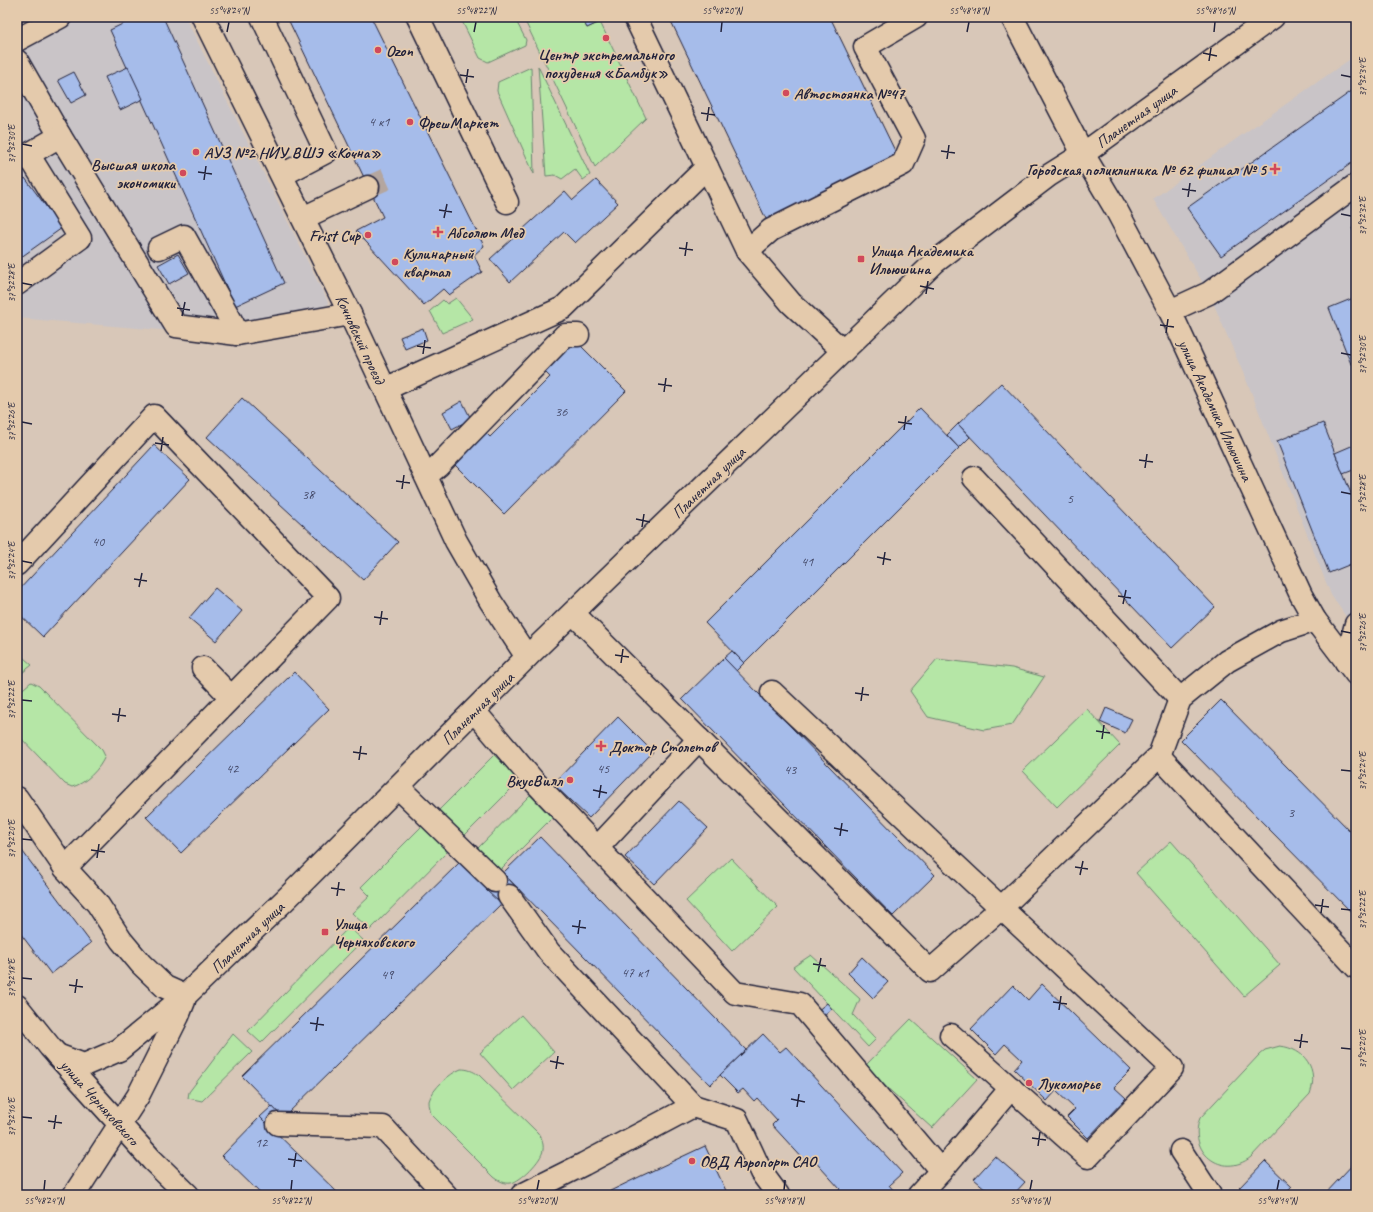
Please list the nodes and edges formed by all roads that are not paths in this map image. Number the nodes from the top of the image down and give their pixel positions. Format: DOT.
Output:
graph roads {
  1 [pos="60,17"];
  2 [pos="203,17"];
  3 [pos="262,17"];
  4 [pos="418,17"];
  5 [pos="635,17"];
  6 [pos="916,17"];
  7 [pos="1012,17"];
  8 [pos="1273,17"];
  9 [pos="17,40"];
  10 [pos="17,61"];
  11 [pos="60,136"];
  12 [pos="1083,154"];
  13 [pos="23,157"];
  14 [pos="706,167"];
  15 [pos="282,175"];
  16 [pos="1356,185"];
  17 [pos="368,187"];
  18 [pos="506,202"];
  19 [pos="303,218"];
  20 [pos="159,248"];
  21 [pos="747,251"];
  22 [pos="17,284"];
  23 [pos="1170,311"];
  24 [pos="350,314"];
  25 [pos="237,334"];
  26 [pos="578,335"];
  27 [pos="843,351"];
  28 [pos="385,389"];
  29 [pos="426,476"];
  30 [pos="974,478"];
  31 [pos="17,564"];
  32 [pos="573,613"];
  33 [pos="1315,620"];
  34 [pos="1356,624"];
  35 [pos="527,657"];
  36 [pos="1353,663"];
  37 [pos="203,668"];
  38 [pos="772,692"];
  39 [pos="231,697"];
  40 [pos="1180,699"];
  41 [pos="474,711"];
  42 [pos="698,739"];
  43 [pos="1159,756"];
  44 [pos="398,787"];
  45 [pos="17,798"];
  46 [pos="597,848"];
  47 [pos="65,868"];
  48 [pos="1001,908"];
  49 [pos="1356,967"];
  50 [pos="186,996"];
  51 [pos="17,1006"];
  52 [pos="951,1035"];
  53 [pos="57,1055"];
  54 [pos="1011,1088"];
  55 [pos="693,1106"];
  56 [pos="120,1124"];
  57 [pos="278,1124"];
  58 [pos="1181,1151"];
  59 [pos="941,1171"];
  60 [pos="74,1195"];
  61 [pos="188,1195"];
  62 [pos="446,1195"];
  63 [pos="522,1195"];
  64 [pos="778,1195"];
  65 [pos="919,1195"];
  66 [pos="1210,1195"];
  1 -- 9 [label="street"];
  2 -- 15 [label="street, Кочновский проезд"];
  3 -- 15 [label="street"];
  4 -- 18 [label="street"];
  5 -- 14 [label="street"];
  6 -- 21 [label="street"];
  7 -- 12 [label="street, улица Академика Ильюшина"];
  8 -- 12 [label="street, Планетная улица"];
  10 -- 11 [label="street"];
  11 -- 13 [label="street"];
  11 -- 25 [label="street"];
  12 -- 23 [label="street, улица Академика Ильюшина"];
  12 -- 27 [label="street, Планетная улица"];
  13 -- 22 [label="street"];
  14 -- 21 [label="street"];
  14 -- 28 [label="street"];
  15 -- 19 [label="street, Кочновский проезд"];
  16 -- 23 [label="street"];
  17 -- 19 [label="street"];
  19 -- 24 [label="street, Кочновский проезд"];
  20 -- 25 [label="street"];
  21 -- 27 [label="street"];
  23 -- 33 [label="street, улица Академика Ильюшина"];
  24 -- 25 [label="street"];
  24 -- 28 [label="street, Кочновский проезд"];
  26 -- 29 [label="street"];
  27 -- 32 [label="street, Планетная улица"];
  28 -- 29 [label="street, Кочновский проезд"];
  29 -- 35 [label="street, Кочновский проезд"];
  30 -- 40 [label="street"];
  31 -- 39 [label="street"];
  32 -- 35 [label="street, Планетная улица"];
  32 -- 42 [label="street"];
  33 -- 36 [label="street, улица Академика Ильюшина"];
  33 -- 40 [label="street"];
  34 -- 36 [label="street"];
  35 -- 41 [label="street, Планетная улица"];
  37 -- 39 [label="street"];
  38 -- 48 [label="street"];
  39 -- 47 [label="street"];
  40 -- 43 [label="street"];
  41 -- 44 [label="street, Планетная улица"];
  41 -- 46 [label="street"];
  42 -- 46 [label="street"];
  42 -- 48 [label="street"];
  43 -- 48 [label="street"];
  43 -- 49 [label="street"];
  44 -- 50 [label="street, Планетная улица"];
  44 -- 55 [label="street"];
  45 -- 47 [label="street"];
  46 -- 59 [label="street"];
  47 -- 50 [label="street"];
  48 -- 54 [label="street"];
  50 -- 53 [label="street, Планетная улица"];
  50 -- 56 [label="street, Планетная улица"];
  51 -- 53 [label="street, улица Черняховского"];
  52 -- 54 [label="street"];
  53 -- 56 [label="street, улица Черняховского"];
  54 -- 59 [label="street"];
  55 -- 63 [label="street"];
  55 -- 64 [label="street"];
  56 -- 60 [label="street, Планетная улица"];
  56 -- 61 [label="street, улица Черняховского"];
  57 -- 62 [label="street"];
  58 -- 66 [label="street"];
  59 -- 65 [label="street"];
}
